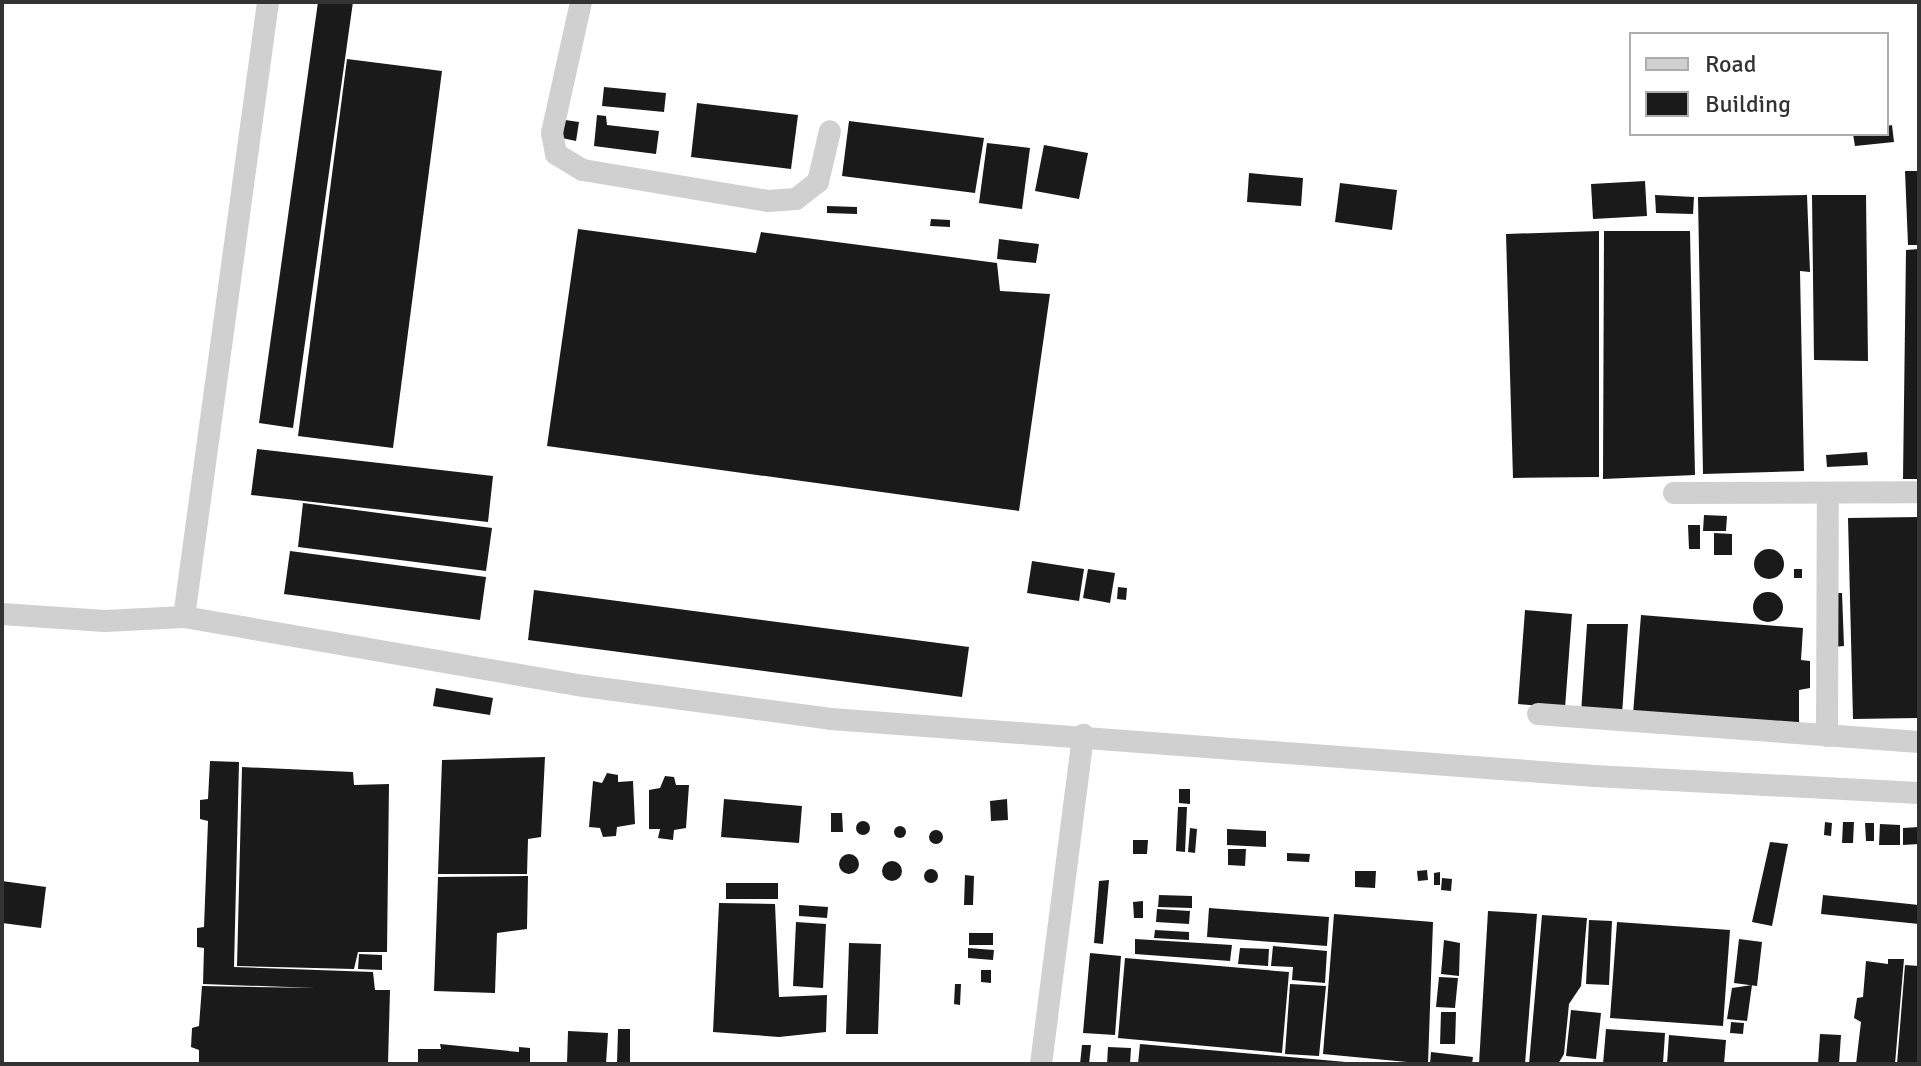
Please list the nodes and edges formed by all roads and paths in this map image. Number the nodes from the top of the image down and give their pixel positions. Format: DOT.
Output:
graph roads {
  1 [pos="268,2"];
  2 [pos="581,2"];
  3 [pos="830,131"];
  4 [pos="1919,492"];
  5 [pos="1674,493"];
  6 [pos="1828,493"];
  7 [pos="2,614"];
  8 [pos="184,617"];
  9 [pos="1538,714"];
  10 [pos="1083,735"];
  11 [pos="1827,736"];
  12 [pos="1919,742"];
  13 [pos="1919,793"];
  14 [pos="1041,1064"];
  1 -- 8 [label="street"];
  2 -- 3 [label="street"];
  4 -- 6 [label="street"];
  5 -- 6 [label="street"];
  6 -- 11 [label="street"];
  7 -- 8 [label="street"];
  8 -- 10 [label="street"];
  9 -- 11 [label="street"];
  10 -- 13 [label="street"];
  10 -- 14 [label="street"];
  11 -- 12 [label="street"];
}
